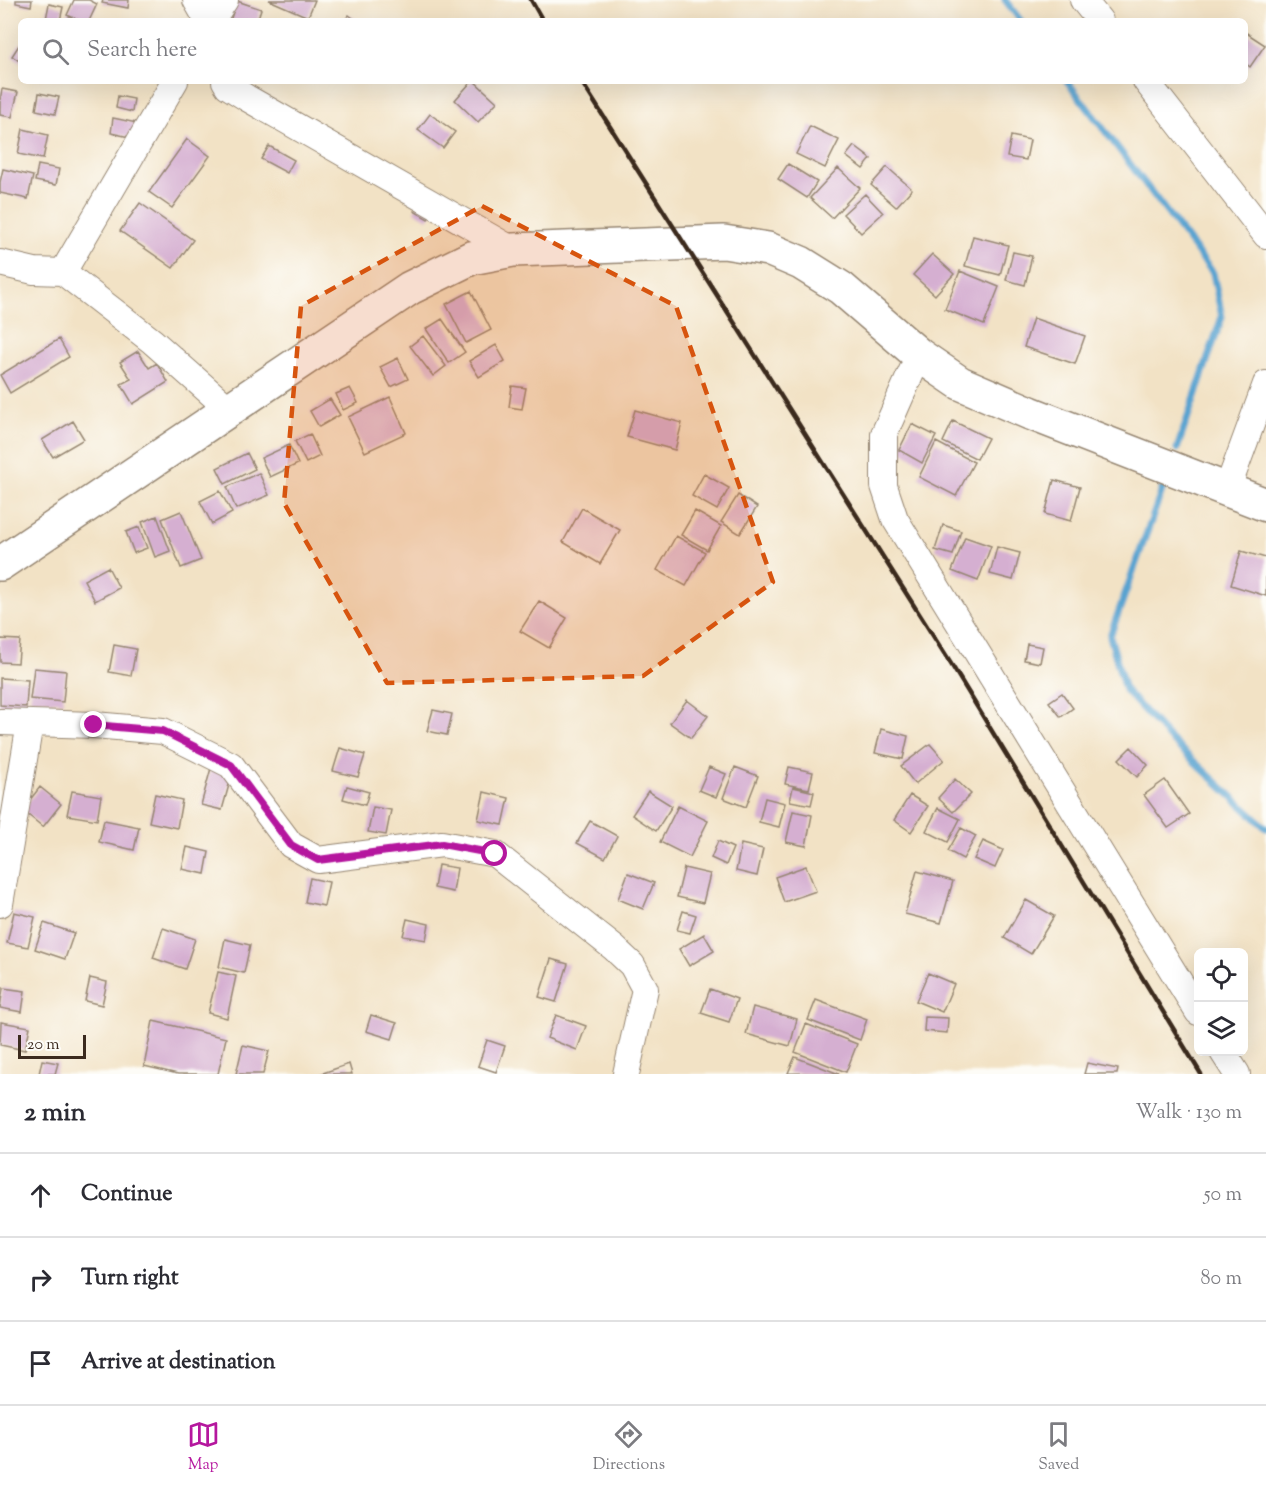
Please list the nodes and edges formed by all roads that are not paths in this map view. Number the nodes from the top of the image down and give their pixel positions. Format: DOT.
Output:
graph roads {
  1 [pos="196,0"];
  2 [pos="225,0"];
  3 [pos="1083,0"];
  4 [pos="208,18"];
  5 [pos="212,18"];
  6 [pos="1098,18"];
  7 [pos="173,84"];
  8 [pos="227,84"];
  9 [pos="1148,84"];
  10 [pos="1266,235"];
  11 [pos="513,250"];
  12 [pos="0,263"];
  13 [pos="63,272"];
  14 [pos="919,356"];
  15 [pos="1266,384"];
  16 [pos="230,410"];
  17 [pos="1227,490"];
  18 [pos="1266,505"];
  19 [pos="0,564"];
  20 [pos="0,722"];
  21 [pos="30,723"];
  22 [pos="0,904"];
  23 [pos="1194,1005"];
  24 [pos="1226,1056"];
  25 [pos="626,1074"];
  26 [pos="1237,1074"];
  1 -- 4 [label="street"];
  2 -- 5 [label="street"];
  3 -- 6 [label="street"];
  7 -- 13 [label="street"];
  8 -- 11 [label="street"];
  9 -- 10 [label="street"];
  11 -- 14 [label="highway"];
  11 -- 16 [label="highway"];
  12 -- 13 [label="street"];
  13 -- 16 [label="street"];
  14 -- 17 [label="highway"];
  14 -- 23 [label="street"];
  15 -- 17 [label="street"];
  16 -- 19 [label="highway"];
  17 -- 18 [label="highway"];
  20 -- 21 [label="street"];
  21 -- 22 [label="street"];
  21 -- 25 [label="street"];
  24 -- 26 [label="street"];
}
